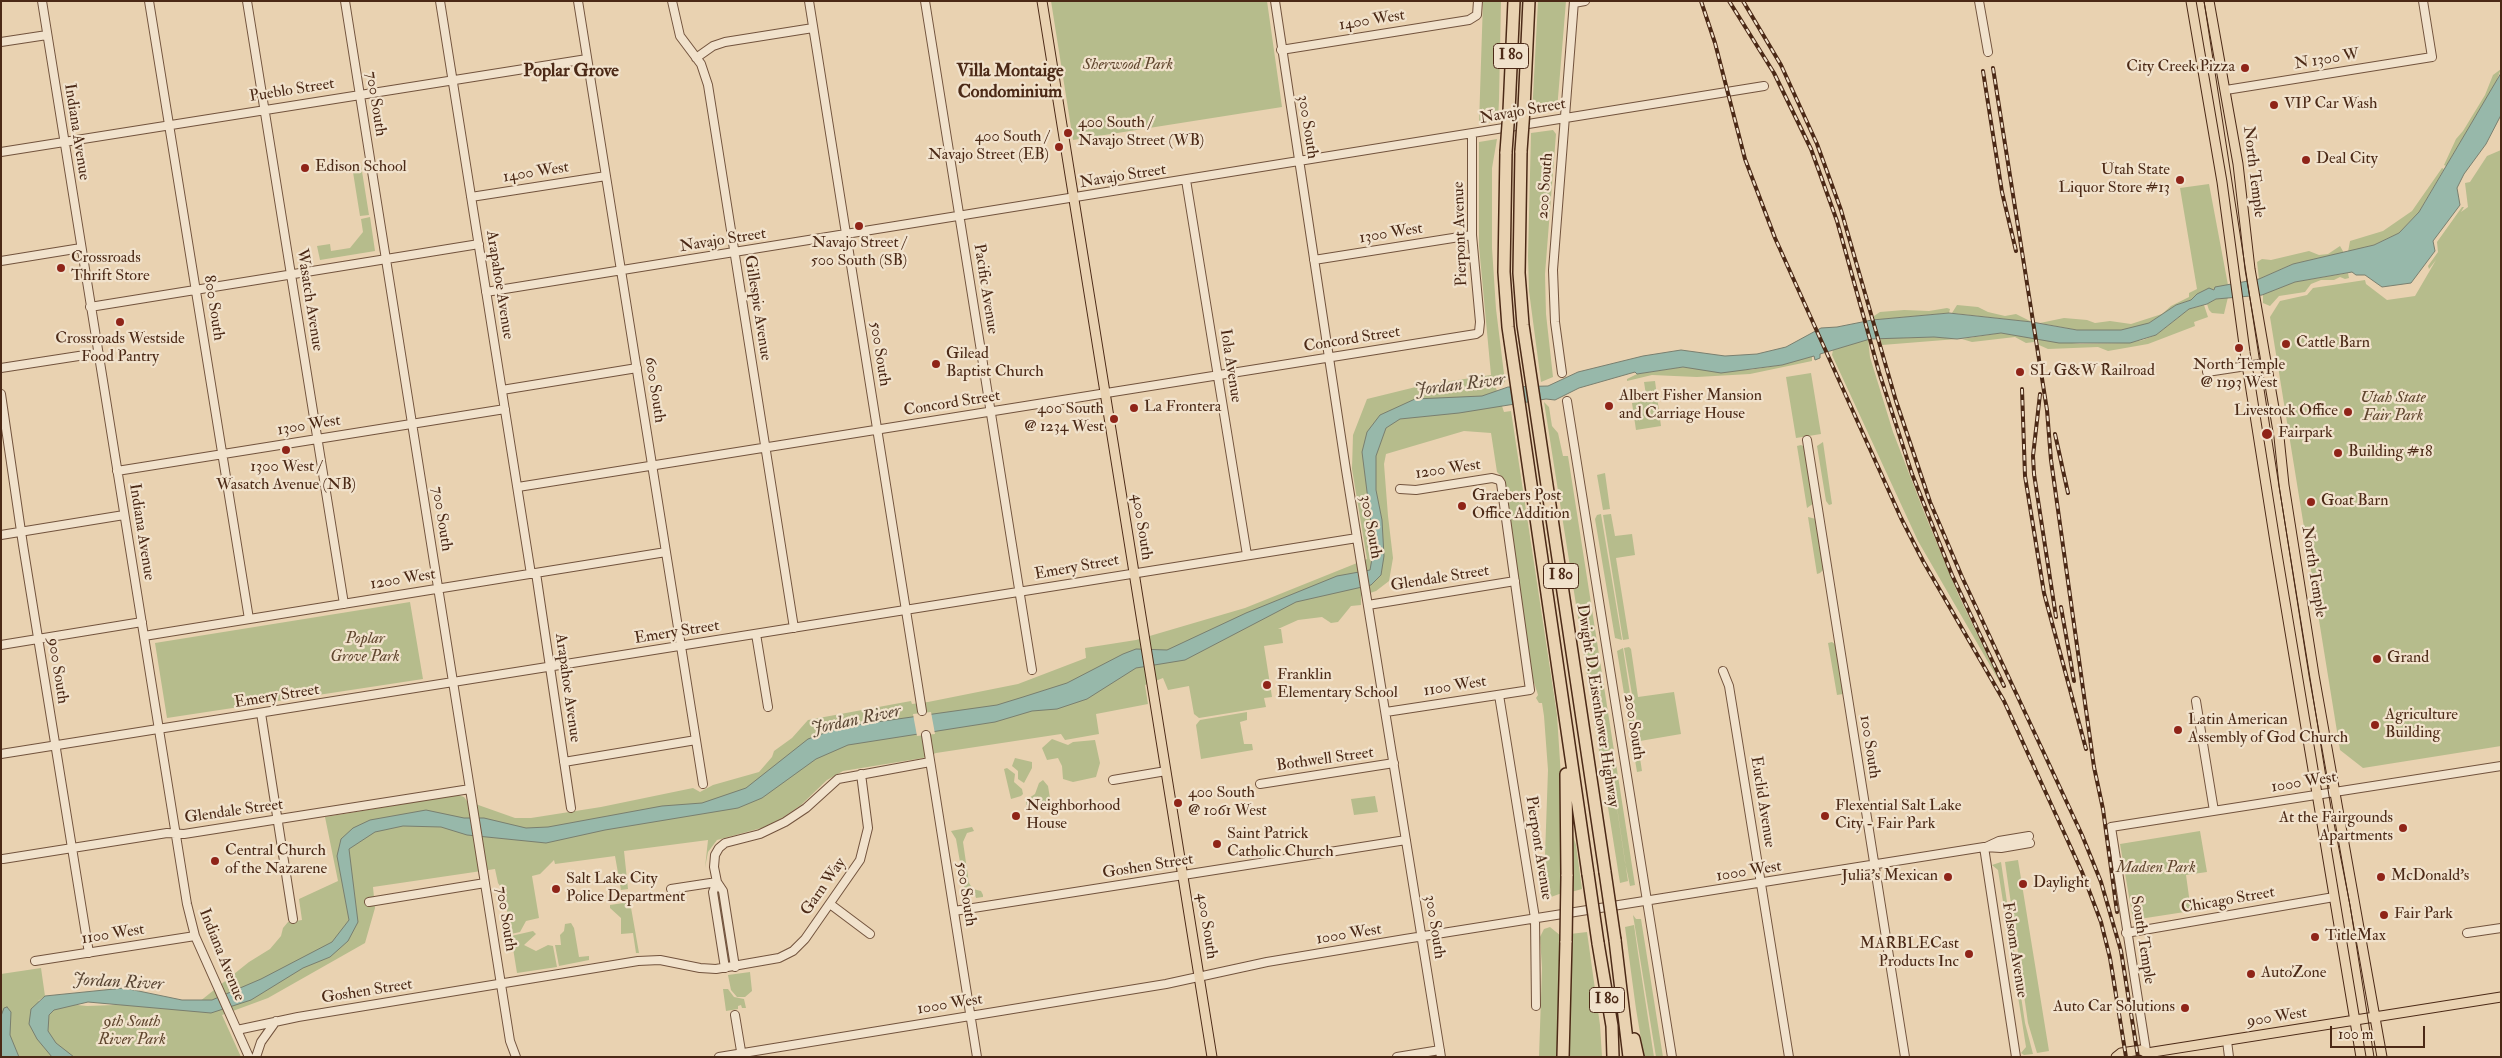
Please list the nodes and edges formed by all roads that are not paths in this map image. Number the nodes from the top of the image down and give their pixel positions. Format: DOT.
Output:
graph roads {
  1 [pos="42,1"];
  2 [pos="149,1"];
  3 [pos="247,1"];
  4 [pos="345,1"];
  5 [pos="440,1"];
  6 [pos="578,1"];
  7 [pos="672,1"];
  8 [pos="809,1"];
  9 [pos="925,1"];
  10 [pos="1042,1"];
  11 [pos="1274,1"];
  12 [pos="1478,1"];
  13 [pos="1514,1"];
  14 [pos="1529,1"];
  15 [pos="1586,1"];
  16 [pos="1979,1"];
  17 [pos="2190,1"];
  18 [pos="2209,1"];
  19 [pos="2423,1"];
  20 [pos="1574,2"];
  21 [pos="813,28"];
  22 [pos="47,35"];
  23 [pos="1,42"];
  24 [pos="1281,50"];
  25 [pos="1988,52"];
  26 [pos="696,58"];
  27 [pos="587,60"];
  28 [pos="452,80"];
  29 [pos="1764,86"];
  30 [pos="2226,90"];
  31 [pos="360,94"];
  32 [pos="264,110"];
  33 [pos="1565,118"];
  34 [pos="169,125"];
  35 [pos="1472,134"];
  36 [pos="64,142"];
  37 [pos="1,152"];
  38 [pos="1299,162"];
  39 [pos="606,176"];
  40 [pos="1186,180"];
  41 [pos="471,198"];
  42 [pos="1073,199"];
  43 [pos="960,216"];
  44 [pos="846,234"];
  45 [pos="1472,235"];
  46 [pos="479,244"];
  47 [pos="81,248"];
  48 [pos="734,253"];
  49 [pos="386,259"];
  50 [pos="1,260"];
  51 [pos="1314,260"];
  52 [pos="621,270"];
  53 [pos="291,274"];
  54 [pos="196,290"];
  55 [pos="486,292"];
  56 [pos="90,307"];
  57 [pos="1479,332"];
  58 [pos="98,353"];
  59 [pos="1330,357"];
  60 [pos="2266,363"];
  61 [pos="2247,366"];
  62 [pos="1,368"];
  63 [pos="637,368"];
  64 [pos="2207,372"];
  65 [pos="1562,373"];
  66 [pos="1218,375"];
  67 [pos="502,390"];
  68 [pos="1104,393"];
  69 [pos="1,394"];
  70 [pos="1567,401"];
  71 [pos="505,409"];
  72 [pos="990,411"];
  73 [pos="412,424"];
  74 [pos="877,429"];
  75 [pos="317,439"];
  76 [pos="1807,440"];
  77 [pos="765,447"];
  78 [pos="222,454"];
  79 [pos="652,465"];
  80 [pos="117,471"];
  81 [pos="518,487"];
  82 [pos="1400,489"];
  83 [pos="124,515"];
  84 [pos="21,532"];
  85 [pos="1,535"];
  86 [pos="1357,538"];
  87 [pos="666,552"];
  88 [pos="1247,555"];
  89 [pos="534,573"];
  90 [pos="1133,573"];
  91 [pos="1515,581"];
  92 [pos="438,589"];
  93 [pos="1019,592"];
  94 [pos="344,604"];
  95 [pos="1368,605"];
  96 [pos="906,610"];
  97 [pos="249,619"];
  98 [pos="142,622"];
  99 [pos="794,628"];
  100 [pos="756,634"];
  101 [pos="144,636"];
  102 [pos="38,639"];
  103 [pos="1,645"];
  104 [pos="681,646"];
  105 [pos="550,667"];
  106 [pos="1032,670"];
  107 [pos="1723,671"];
  108 [pos="453,682"];
  109 [pos="1499,694"];
  110 [pos="2196,701"];
  111 [pos="768,707"];
  112 [pos="1563,709"];
  113 [pos="922,711"];
  114 [pos="1386,712"];
  115 [pos="261,713"];
  116 [pos="159,729"];
  117 [pos="926,735"];
  118 [pos="696,740"];
  119 [pos="55,745"];
  120 [pos="1,754"];
  121 [pos="564,762"];
  122 [pos="930,762"];
  123 [pos="1394,764"];
  124 [pos="2501,766"];
  125 [pos="1166,771"];
  126 [pos="860,774"];
  127 [pos="1113,780"];
  128 [pos="703,784"];
  129 [pos="1260,784"];
  130 [pos="470,789"];
  131 [pos="2336,792"];
  132 [pos="2317,796"];
  133 [pos="571,808"];
  134 [pos="2214,811"];
  135 [pos="278,820"];
  136 [pos="2111,827"];
  137 [pos="176,833"];
  138 [pos="1406,840"];
  139 [pos="2029,840"];
  140 [pos="1984,847"];
  141 [pos="72,848"];
  142 [pos="2,859"];
  143 [pos="1875,866"];
  144 [pos="1183,875"];
  145 [pos="716,882"];
  146 [pos="485,883"];
  147 [pos="1761,884"];
  148 [pos="671,889"];
  149 [pos="2334,897"];
  150 [pos="369,902"];
  151 [pos="1647,902"];
  152 [pos="830,904"];
  153 [pos="954,911"];
  154 [pos="1535,918"];
  155 [pos="293,919"];
  156 [pos="2501,928"];
  157 [pos="2126,933"];
  158 [pos="2467,933"];
  159 [pos="870,934"];
  160 [pos="195,936"];
  161 [pos="1422,937"];
  162 [pos="89,953"];
  163 [pos="35,961"];
  164 [pos="735,967"];
  165 [pos="725,968"];
  166 [pos="1620,976"];
  167 [pos="1199,977"];
  168 [pos="501,985"];
  169 [pos="2501,997"];
  170 [pos="1536,1006"];
  171 [pos="735,1015"];
  172 [pos="971,1016"];
  173 [pos="2375,1017"];
  174 [pos="2355,1020"];
  175 [pos="276,1021"];
  176 [pos="237,1030"];
  177 [pos="2227,1041"];
  178 [pos="510,1042"];
  179 [pos="1440,1053"];
  180 [pos="742,1055"];
  181 [pos="2146,1056"];
  182 [pos="249,1057"];
  183 [pos="256,1057"];
  184 [pos="509,1057"];
  185 [pos="516,1057"];
  186 [pos="719,1057"];
  187 [pos="977,1057"];
  188 [pos="1212,1057"];
  189 [pos="1397,1057"];
  190 [pos="1562,1057"];
  191 [pos="1613,1057"];
  192 [pos="1629,1057"];
  193 [pos="1638,1057"];
  194 [pos="1672,1057"];
  195 [pos="1789,1057"];
  196 [pos="1905,1057"];
  197 [pos="2016,1057"];
  198 [pos="2116,1057"];
  199 [pos="2229,1057"];
  200 [pos="2361,1057"];
  201 [pos="2382,1057"];
  1 -- 22 [label="street, Indiana Avenue"];
  2 -- 34 [label="street, 800 South"];
  3 -- 32 [label="street, Wasatch Avenue"];
  4 -- 31 [label="street, 700 South"];
  5 -- 28 [label="street, Arapahoe Avenue"];
  6 -- 27 [label="street, 600 South"];
  7 -- 26 [label="street, Gillespie Avenue"];
  8 -- 21 [label="street, 500 South"];
  9 -- 43 [label="street, Pacific Avenue"];
  10 -- 42 [label="main road, 400 South"];
  11 -- 24 [label="street, 300 South"];
  12 -- 24 [label="street, 1400 West"];
  13 -- 112 [label="highway, Dwight D. Eisenhower Highway / I 80, bridge"];
  14 -- 166 [label="highway, Dwight D. Eisenhower Highway / I 80, bridge"];
  15 -- 20 [label="street"];
  16 -- 25 [label="street"];
  17 -- 61 [label="main road, North Temple"];
  18 -- 30 [label="main road, North Temple"];
  19 -- 30 [label="street, N 1300 W"];
  20 -- 33 [label="street, 200 South"];
  21 -- 26 [label="street"];
  21 -- 44 [label="street, 500 South"];
  22 -- 23 [label="street"];
  22 -- 36 [label="street, Indiana Avenue"];
  24 -- 38 [label="street, 300 South"];
  26 -- 48 [label="street, Gillespie Avenue"];
  27 -- 28 [label="street, Pueblo Street"];
  27 -- 39 [label="street, 600 South"];
  28 -- 31 [label="street, Pueblo Street"];
  28 -- 41 [label="street, Arapahoe Avenue"];
  29 -- 33 [label="street, Navajo Street"];
  30 -- 60 [label="main road, North Temple"];
  31 -- 32 [label="street, Pueblo Street"];
  31 -- 49 [label="street, 700 South"];
  32 -- 34 [label="street, Pueblo Street"];
  32 -- 53 [label="street, Wasatch Avenue"];
  33 -- 35 [label="street, Navajo Street"];
  33 -- 65 [label="street, 200 South"];
  34 -- 36 [label="street, Pueblo Street"];
  34 -- 54 [label="street, 800 South"];
  35 -- 38 [label="street, Navajo Street"];
  35 -- 45 [label="street, Pierpont Avenue"];
  36 -- 37 [label="street, Pueblo Street"];
  36 -- 47 [label="street, Indiana Avenue"];
  38 -- 40 [label="street, Navajo Street"];
  38 -- 51 [label="street, 300 South"];
  39 -- 41 [label="street, 1400 West"];
  39 -- 52 [label="street, 600 South"];
  40 -- 42 [label="street, Navajo Street"];
  40 -- 66 [label="street, Iola Avenue"];
  41 -- 46 [label="street, Arapahoe Avenue"];
  42 -- 43 [label="street, Navajo Street"];
  42 -- 68 [label="main road, 400 South"];
  43 -- 44 [label="street, Navajo Street"];
  43 -- 72 [label="street, Pacific Avenue"];
  44 -- 48 [label="street, Navajo Street"];
  44 -- 74 [label="street, 500 South"];
  45 -- 51 [label="street, 1300 West"];
  45 -- 57 [label="street, Pierpont Avenue"];
  46 -- 49 [label="street"];
  46 -- 55 [label="street, Arapahoe Avenue"];
  47 -- 50 [label="street"];
  47 -- 56 [label="street, Indiana Avenue"];
  48 -- 52 [label="street, Navajo Street"];
  48 -- 77 [label="street, Gillespie Avenue"];
  49 -- 53 [label="street"];
  49 -- 73 [label="street, 700 South"];
  51 -- 59 [label="street, 300 South"];
  52 -- 55 [label="street, Navajo Street"];
  52 -- 63 [label="street, 600 South"];
  53 -- 54 [label="street"];
  53 -- 75 [label="street, Wasatch Avenue"];
  54 -- 56 [label="street"];
  54 -- 78 [label="street, 800 South"];
  55 -- 67 [label="street, Arapahoe Avenue"];
  56 -- 58 [label="street, Indiana Avenue"];
  57 -- 59 [label="street, Concord Street"];
  58 -- 62 [label="street"];
  58 -- 80 [label="street, Indiana Avenue"];
  59 -- 66 [label="street, Concord Street"];
  59 -- 86 [label="street, 300 South"];
  60 -- 61 [label="street"];
  60 -- 131 [label="main road, North Temple"];
  61 -- 64 [label="street"];
  61 -- 132 [label="main road, North Temple"];
  63 -- 67 [label="street"];
  63 -- 79 [label="street, 600 South"];
  66 -- 68 [label="street, Concord Street"];
  66 -- 88 [label="street, Iola Avenue"];
  67 -- 71 [label="street, Arapahoe Avenue"];
  68 -- 72 [label="street, Concord Street"];
  68 -- 90 [label="main road, 400 South"];
  69 -- 84 [label="street, 900 South"];
  70 -- 151 [label="street, 200 South"];
  71 -- 73 [label="street, 1300 West"];
  71 -- 81 [label="street, Arapahoe Avenue"];
  72 -- 74 [label="street, Concord Street"];
  72 -- 93 [label="street, Pacific Avenue"];
  73 -- 75 [label="street, 1300 West"];
  73 -- 92 [label="street, 700 South"];
  74 -- 77 [label="street, Concord Street"];
  74 -- 96 [label="street, 500 South"];
  75 -- 78 [label="street, 1300 West"];
  75 -- 94 [label="street, Wasatch Avenue"];
  76 -- 143 [label="street, 100 South"];
  77 -- 79 [label="street, Concord Street"];
  77 -- 99 [label="street, Gillespie Avenue"];
  78 -- 80 [label="street, 1300 West"];
  78 -- 97 [label="street, 800 South"];
  79 -- 81 [label="street, Concord Street"];
  79 -- 87 [label="street, 600 South"];
  80 -- 83 [label="street, Indiana Avenue"];
  81 -- 89 [label="street, Arapahoe Avenue"];
  82 -- 91 [label="street, 1200 West"];
  83 -- 84 [label="street"];
  83 -- 98 [label="street, Indiana Avenue"];
  84 -- 85 [label="street"];
  84 -- 102 [label="street, 900 South"];
  86 -- 88 [label="street, Emery Street"];
  86 -- 95 [label="street, 300 South"];
  87 -- 89 [label="street, 1200 West"];
  87 -- 104 [label="street, 600 South"];
  88 -- 90 [label="street, Emery Street"];
  89 -- 92 [label="street, 1200 West"];
  89 -- 105 [label="street, Arapahoe Avenue"];
  90 -- 93 [label="street, Emery Street"];
  90 -- 125 [label="main road, 400 South"];
  91 -- 95 [label="street, Glendale Street"];
  91 -- 109 [label="street, 1100 West"];
  92 -- 94 [label="street, 1200 West"];
  92 -- 108 [label="street, 700 South"];
  93 -- 96 [label="street, Emery Street"];
  93 -- 106 [label="street, Pacific Avenue"];
  94 -- 97 [label="street, 1200 West"];
  95 -- 114 [label="street, 300 South"];
  96 -- 99 [label="street, Emery Street"];
  96 -- 113 [label="street, 500 South"];
  97 -- 101 [label="street, 1200 West"];
  98 -- 101 [label="street, Indiana Avenue"];
  98 -- 102 [label="street"];
  99 -- 100 [label="street, Emery Street"];
  100 -- 104 [label="street, Emery Street"];
  100 -- 111 [label="street"];
  101 -- 116 [label="street, Indiana Avenue"];
  102 -- 103 [label="street"];
  102 -- 119 [label="street, 900 South"];
  104 -- 105 [label="street, Emery Street"];
  104 -- 118 [label="street, 600 South"];
  105 -- 108 [label="street, Emery Street"];
  105 -- 121 [label="street, Arapahoe Avenue"];
  107 -- 147 [label="street, Euclid Avenue"];
  108 -- 115 [label="street, Emery Street"];
  108 -- 130 [label="street, 700 South"];
  109 -- 114 [label="street, 1100 West"];
  109 -- 154 [label="street, Pierpont Avenue"];
  110 -- 134 [label="street"];
  112 -- 190 [label="highway, bridge"];
  112 -- 191 [label="highway, Dwight D. Eisenhower Highway / I 80, bridge"];
  114 -- 123 [label="street, 300 South"];
  115 -- 116 [label="street, Emery Street"];
  115 -- 135 [label="street"];
  116 -- 119 [label="street, Emery Street"];
  116 -- 137 [label="street, Indiana Avenue"];
  117 -- 122 [label="street, 500 South"];
  118 -- 121 [label="street"];
  118 -- 128 [label="street, 600 South"];
  119 -- 120 [label="street, Emery Street"];
  119 -- 141 [label="street, 900 South"];
  121 -- 133 [label="street, Arapahoe Avenue"];
  122 -- 126 [label="street"];
  122 -- 153 [label="street, 500 South"];
  123 -- 129 [label="street, Bothwell Street"];
  123 -- 138 [label="street, 300 South"];
  124 -- 131 [label="street, 1000 West"];
  125 -- 127 [label="street"];
  125 -- 144 [label="main road, 400 South"];
  126 -- 145 [label="street"];
  126 -- 152 [label="street, Garn Way"];
  130 -- 135 [label="street, Glendale Street"];
  130 -- 146 [label="street, 700 South"];
  131 -- 132 [label="street, 1000 West"];
  131 -- 173 [label="main road, North Temple"];
  132 -- 134 [label="street, 1000 West"];
  132 -- 149 [label="main road, North Temple"];
  134 -- 136 [label="street, 1000 West"];
  135 -- 137 [label="street, Glendale Street"];
  135 -- 155 [label="street"];
  136 -- 157 [label="street, South Temple"];
  137 -- 141 [label="street, Glendale Street"];
  137 -- 160 [label="street, Indiana Avenue"];
  138 -- 144 [label="street, Goshen Street"];
  138 -- 161 [label="street, 300 South"];
  139 -- 140 [label="street, 1000 West"];
  140 -- 143 [label="street, 1000 West"];
  140 -- 197 [label="street, Folsom Avenue"];
  141 -- 142 [label="street, Glendale Street"];
  141 -- 162 [label="street, 900 South"];
  143 -- 147 [label="street, 1000 West"];
  143 -- 196 [label="street, 100 South"];
  144 -- 153 [label="street, Goshen Street"];
  144 -- 167 [label="main road, 400 South"];
  145 -- 148 [label="street"];
  145 -- 164 [label="street"];
  145 -- 165 [label="street"];
  146 -- 150 [label="street"];
  146 -- 168 [label="street, 700 South"];
  147 -- 151 [label="street, 1000 West"];
  147 -- 195 [label="street, Euclid Avenue"];
  149 -- 157 [label="street, Chicago Street"];
  149 -- 174 [label="main road, North Temple"];
  151 -- 154 [label="street, 1000 West"];
  151 -- 194 [label="street, 200 South"];
  152 -- 159 [label="street"];
  152 -- 164 [label="street, Garn Way"];
  153 -- 172 [label="street, 500 South"];
  154 -- 161 [label="street, 1000 West"];
  154 -- 170 [label="street, Pierpont Avenue"];
  156 -- 158 [label="street"];
  157 -- 181 [label="street, South Temple"];
  160 -- 162 [label="street, 1100 West"];
  160 -- 176 [label="street, Indiana Avenue"];
  161 -- 167 [label="street, 1000 West"];
  161 -- 179 [label="street, 300 South"];
  162 -- 163 [label="street, 1100 West"];
  164 -- 165 [label="street, Garn Way"];
  165 -- 168 [label="street, Goshen Street"];
  166 -- 192 [label="highway, Dwight D. Eisenhower Highway / I 80"];
  166 -- 193 [label="highway"];
  167 -- 172 [label="street, 1000 West"];
  167 -- 188 [label="main road, 400 South"];
  168 -- 175 [label="street, Goshen Street"];
  168 -- 178 [label="street, 700 South"];
  169 -- 173 [label="main road, 900 West"];
  171 -- 180 [label="street"];
  172 -- 180 [label="street, 1000 West"];
  172 -- 187 [label="street, 500 South"];
  173 -- 174 [label="main road, 900 West"];
  173 -- 201 [label="main road, North Temple"];
  174 -- 177 [label="main road, 900 West"];
  174 -- 200 [label="main road, North Temple"];
  175 -- 176 [label="street, Goshen Street"];
  175 -- 183 [label="street"];
  176 -- 182 [label="street, Indiana Avenue"];
  177 -- 181 [label="main road, 900 West"];
  177 -- 199 [label="street"];
  178 -- 184 [label="street, 700 South"];
  178 -- 185 [label="street, 700 South"];
  179 -- 189 [label="street"];
  180 -- 186 [label="street, 1000 West"];
  181 -- 198 [label="main road, 900 West"];
}
